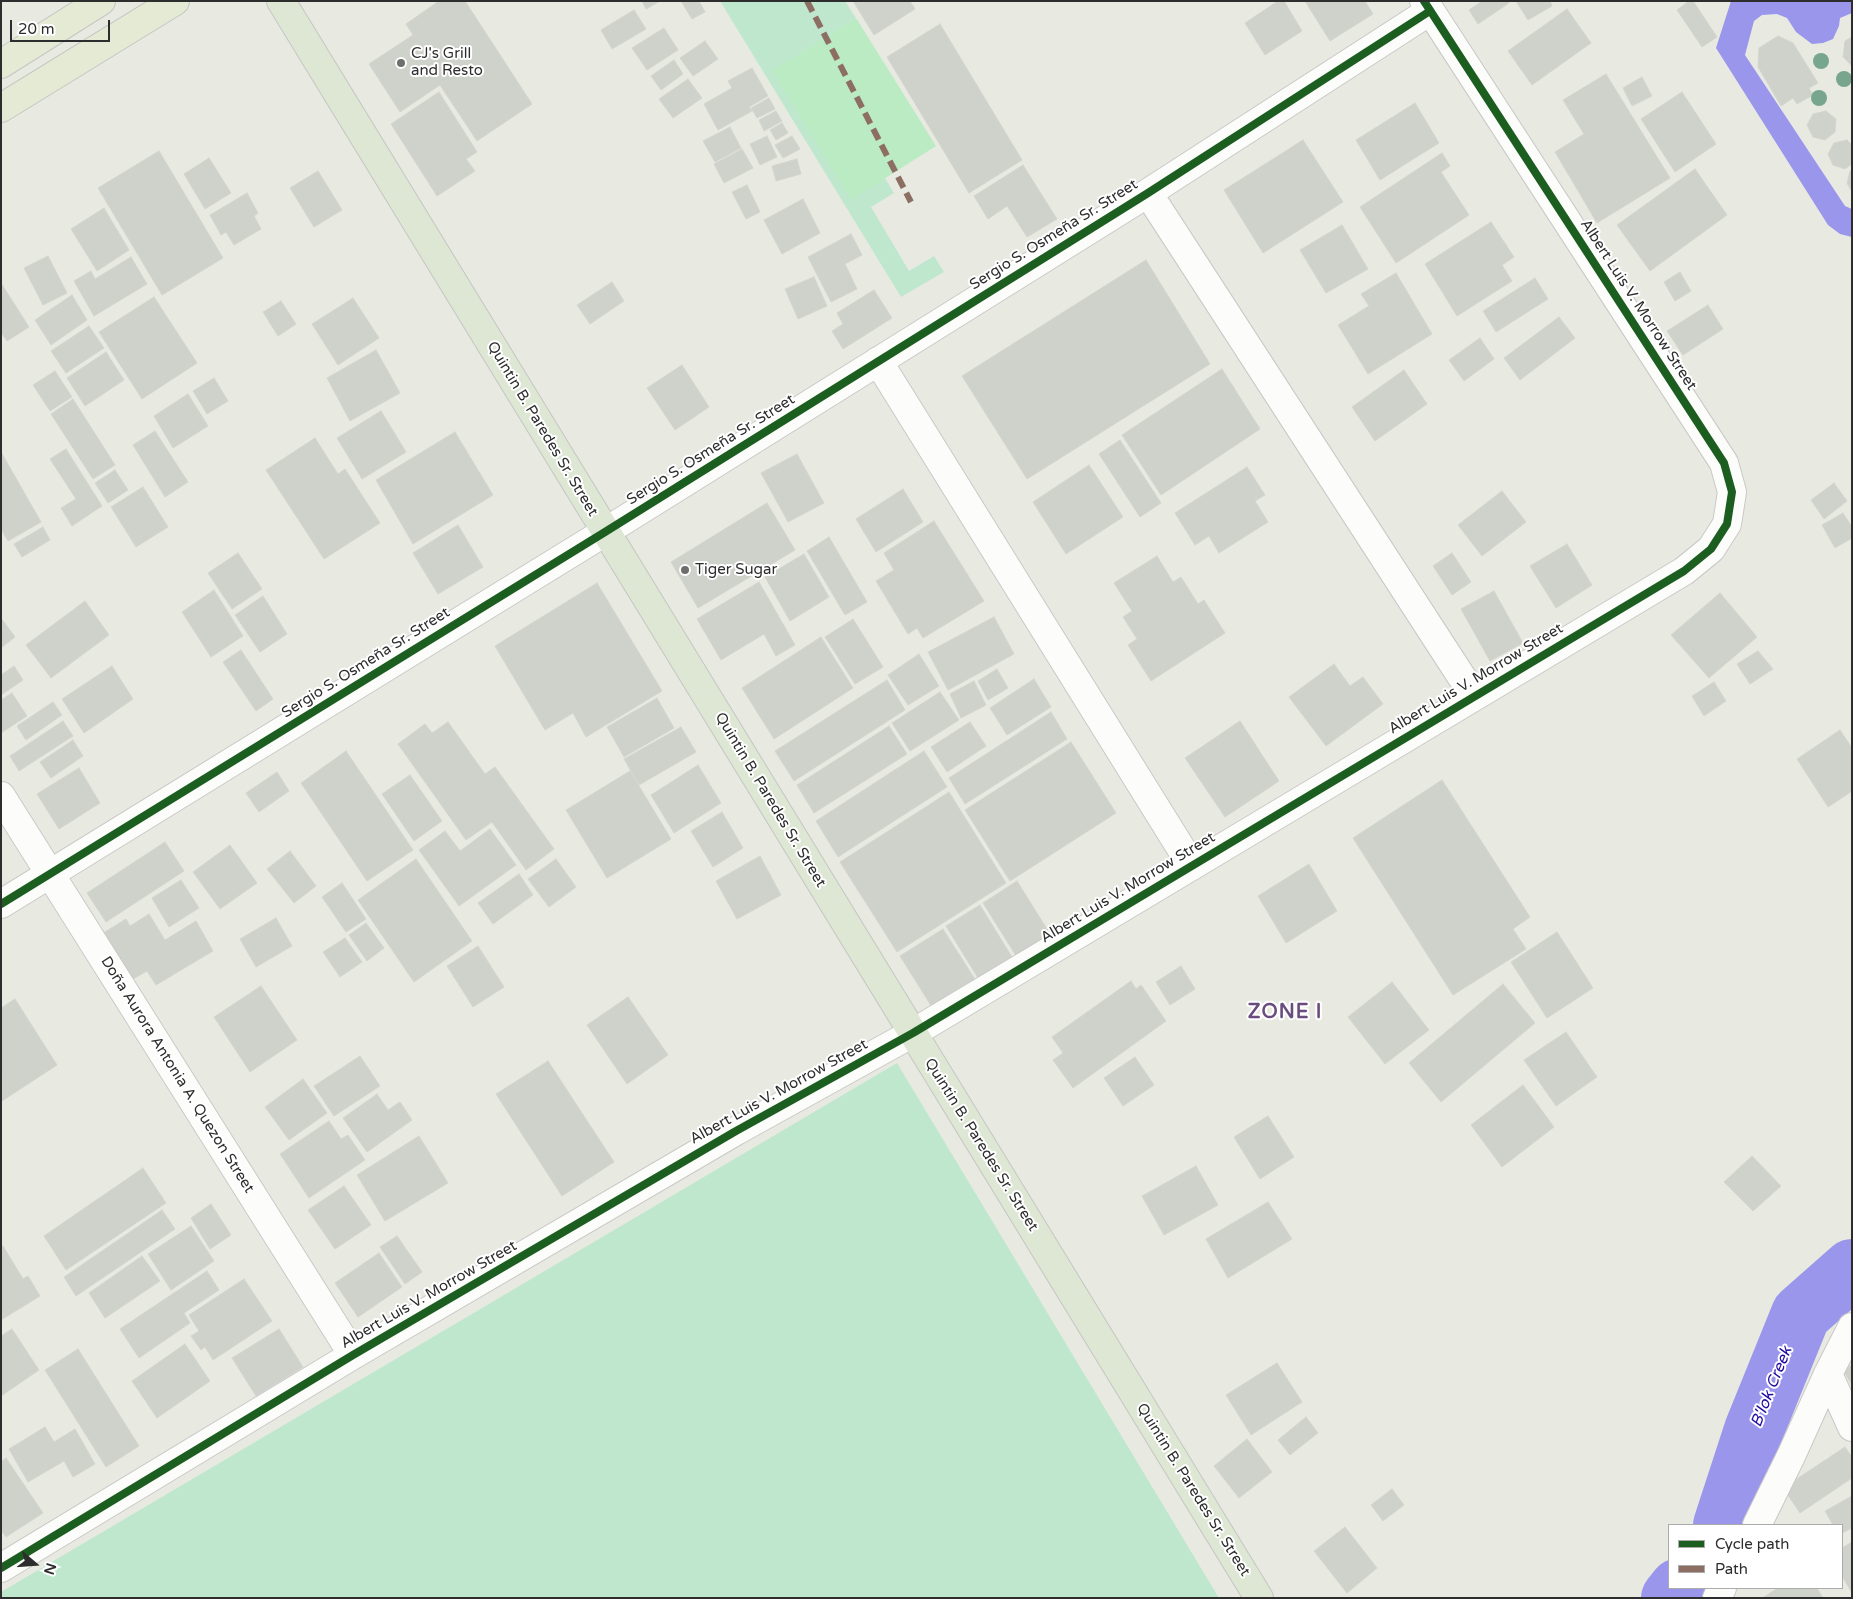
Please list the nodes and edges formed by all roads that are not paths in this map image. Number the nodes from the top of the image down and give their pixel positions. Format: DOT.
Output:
graph roads {
  1 [pos="101,1"];
  2 [pos="175,1"];
  3 [pos="281,1"];
  4 [pos="1427,6"];
  5 [pos="1,64"];
  6 [pos="1,108"];
  7 [pos="1148,193"];
  8 [pos="878,361"];
  9 [pos="605,532"];
  10 [pos="1474,696"];
  11 [pos="1,796"];
  12 [pos="1192,866"];
  13 [pos="50,874"];
  14 [pos="1,904"];
  15 [pos="913,1034"];
  16 [pos="1852,1327"];
  17 [pos="353,1355"];
  18 [pos="1828,1374"];
  19 [pos="1852,1427"];
  20 [pos="1757,1524"];
  21 [pos="1,1568"];
  22 [pos="1259,1598"];
  1 -- 5 [label="highway"];
  2 -- 6 [label="highway"];
  3 -- 9 [label="main road, Quintin B. Paredes Sr. Street"];
  4 -- 7 [label="street, Sergio S. Osmeña Sr. Street"];
  4 -- 10 [label="street, Albert Luis V. Morrow Street"];
  7 -- 8 [label="street, Sergio S. Osmeña Sr. Street"];
  7 -- 10 [label="street"];
  8 -- 9 [label="street, Sergio S. Osmeña Sr. Street"];
  8 -- 12 [label="street"];
  9 -- 13 [label="street, Sergio S. Osmeña Sr. Street"];
  9 -- 15 [label="main road, Quintin B. Paredes Sr. Street"];
  10 -- 12 [label="street, Albert Luis V. Morrow Street"];
  11 -- 13 [label="street, Doña Aurora Antonia A. Quezon Street"];
  12 -- 15 [label="street, Albert Luis V. Morrow Street"];
  13 -- 14 [label="street, Sergio S. Osmeña Sr. Street"];
  13 -- 17 [label="street, Doña Aurora Antonia A. Quezon Street"];
  15 -- 17 [label="street, Albert Luis V. Morrow Street"];
  15 -- 22 [label="main road, Quintin B. Paredes Sr. Street"];
  16 -- 18 [label="street"];
  17 -- 21 [label="street, Albert Luis V. Morrow Street"];
  18 -- 19 [label="street"];
  18 -- 20 [label="street"];
}
